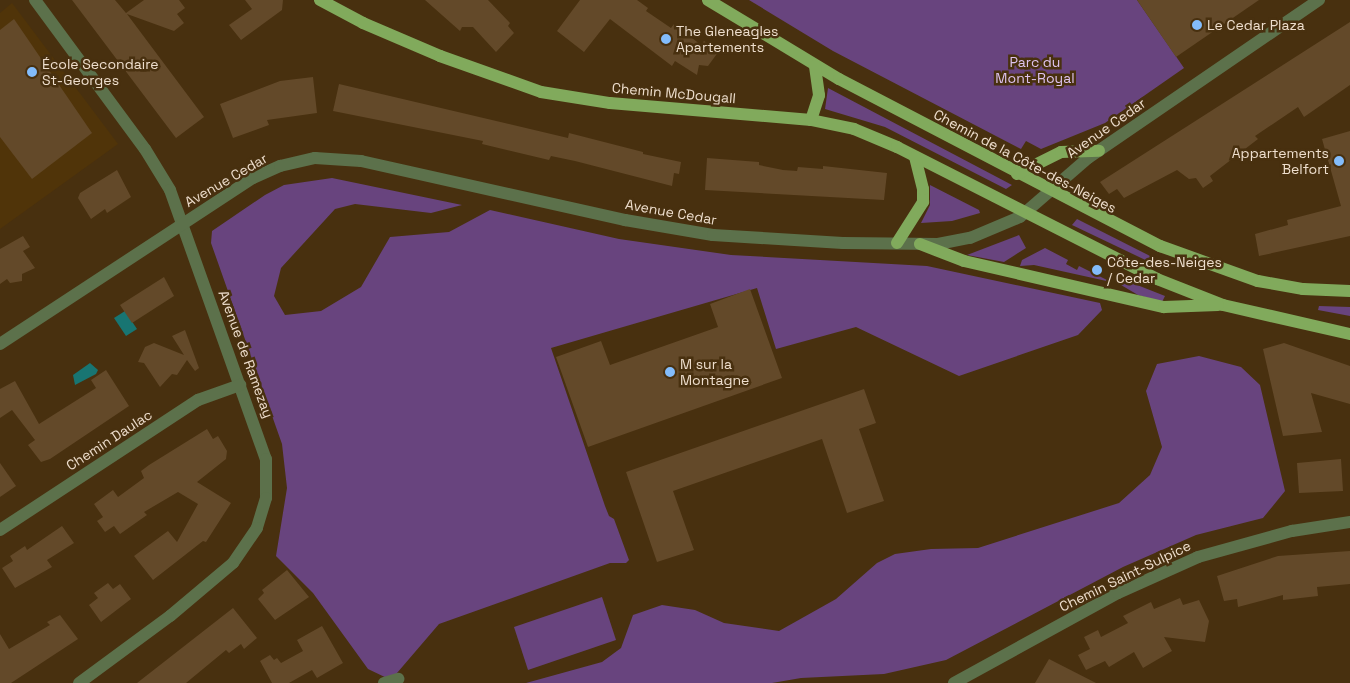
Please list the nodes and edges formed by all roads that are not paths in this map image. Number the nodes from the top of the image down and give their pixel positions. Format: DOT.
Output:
graph roads {
  1 [pos="35,0"];
  2 [pos="320,0"];
  3 [pos="708,0"];
  4 [pos="1319,0"];
  5 [pos="815,66"];
  6 [pos="811,120"];
  7 [pos="1099,151"];
  8 [pos="915,157"];
  9 [pos="1017,174"];
  10 [pos="1050,190"];
  11 [pos="1025,213"];
  12 [pos="184,222"];
  13 [pos="897,243"];
  14 [pos="920,244"];
  15 [pos="1350,291"];
  16 [pos="1222,305"];
  17 [pos="1350,334"];
  18 [pos="0,344"];
  19 [pos="240,385"];
  20 [pos="1350,522"];
  21 [pos="0,530"];
  22 [pos="398,679"];
  23 [pos="79,683"];
  24 [pos="384,683"];
  25 [pos="954,683"];
  1 -- 12 [label="street, Avenue de Ramezay"];
  2 -- 6 [label="main road, Chemin McDougall"];
  3 -- 5 [label="main road, Chemin de la Côte-des-Neiges"];
  4 -- 7 [label="street, Avenue Cedar"];
  5 -- 6 [label="main road"];
  5 -- 9 [label="main road, Chemin de la Côte-des-Neiges"];
  6 -- 8 [label="main road, Chemin McDougall"];
  7 -- 9 [label="main road"];
  7 -- 10 [label="street, Avenue Cedar"];
  8 -- 11 [label="main road, Chemin McDougall"];
  8 -- 13 [label="main road"];
  9 -- 10 [label="main road, Chemin de la Côte-des-Neiges"];
  10 -- 11 [label="street, Avenue Cedar"];
  10 -- 15 [label="main road, Chemin de la Côte-des-Neiges"];
  11 -- 14 [label="street, Avenue Cedar"];
  11 -- 16 [label="main road, Chemin McDougall"];
  12 -- 13 [label="street, Avenue Cedar"];
  12 -- 18 [label="street, Avenue Cedar"];
  12 -- 19 [label="street, Avenue de Ramezay"];
  13 -- 14 [label="street, Avenue Cedar"];
  14 -- 16 [label="main road"];
  16 -- 17 [label="main road"];
  19 -- 21 [label="street, Chemin Daulac"];
  19 -- 23 [label="street, Avenue de Ramezay"];
  20 -- 25 [label="street, Chemin Saint-Sulpice"];
  22 -- 24 [label="street"];
}
